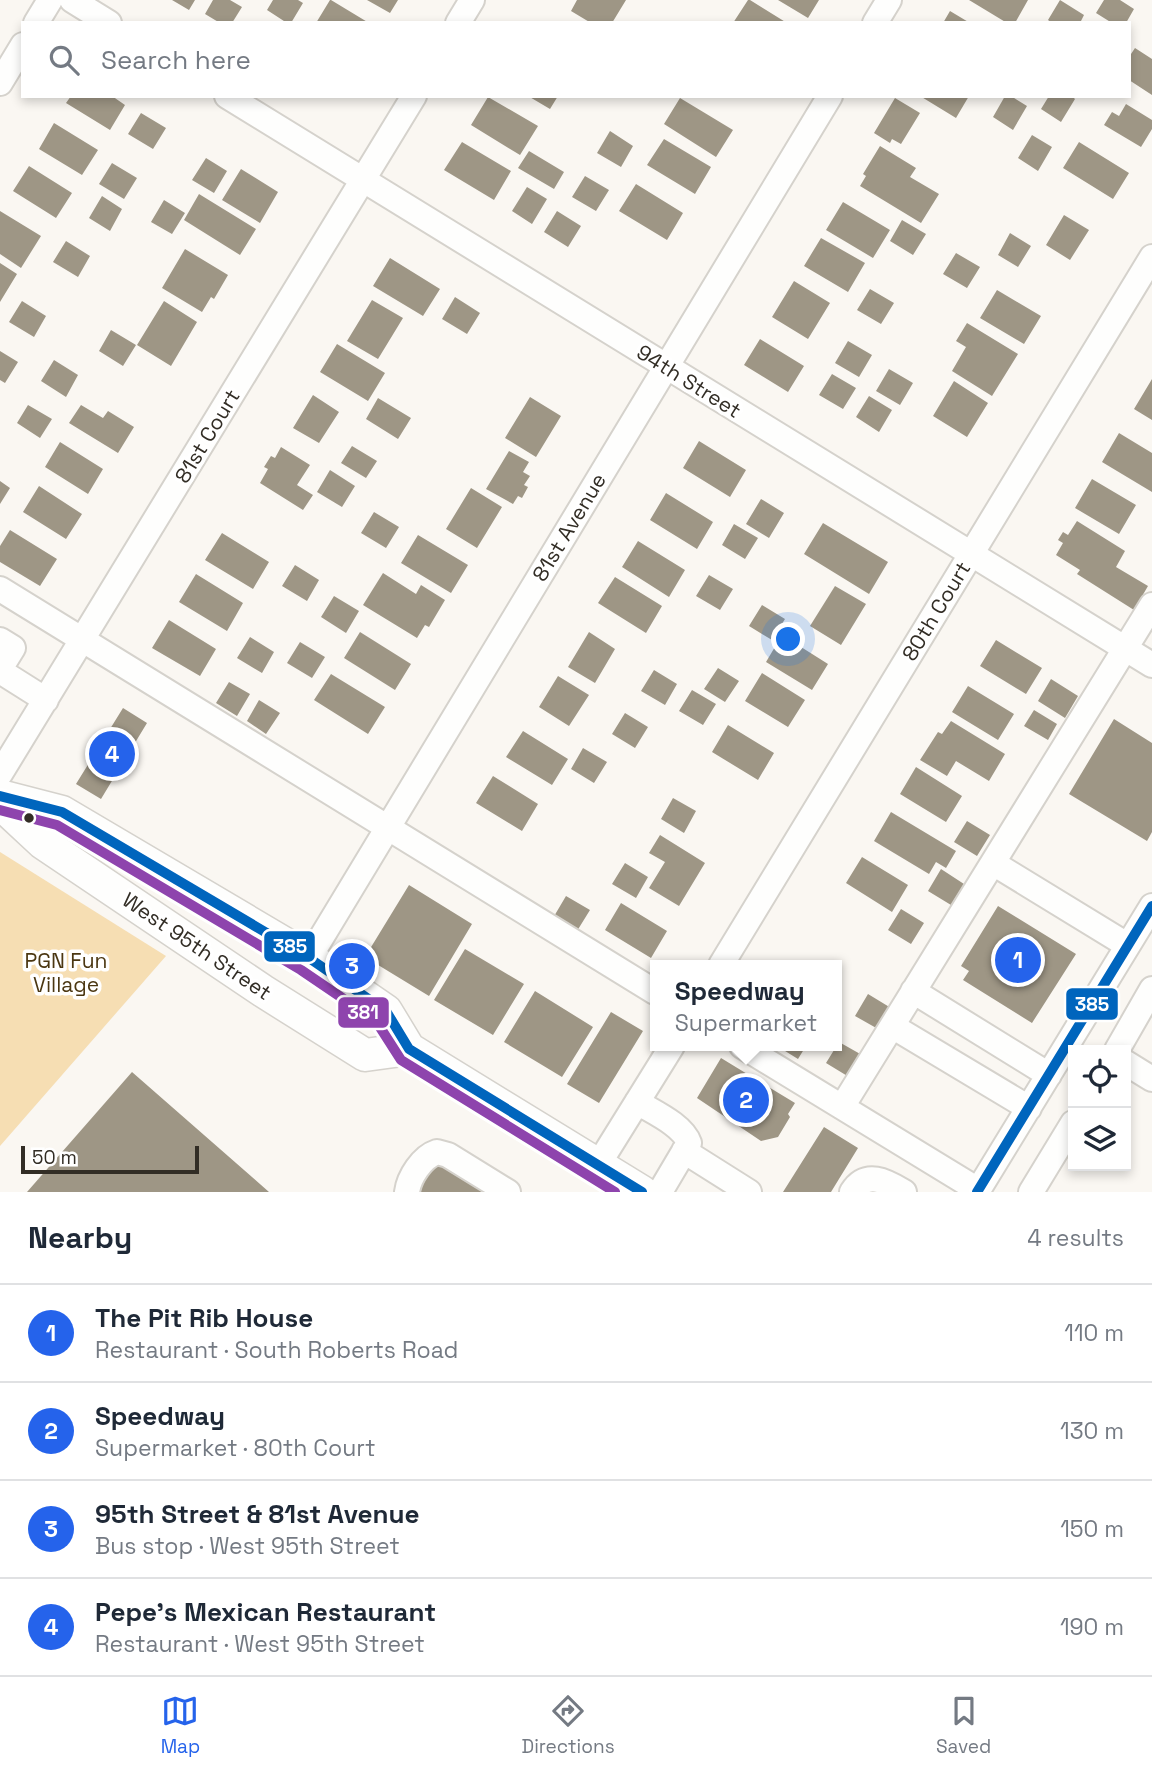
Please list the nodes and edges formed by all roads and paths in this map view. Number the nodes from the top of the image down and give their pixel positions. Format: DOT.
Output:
graph roads {
  1 [pos="50,0"];
  2 [pos="72,0"];
  3 [pos="472,0"];
  4 [pos="889,0"];
  5 [pos="37,21"];
  6 [pos="106,21"];
  7 [pos="459,21"];
  8 [pos="876,21"];
  9 [pos="21,48"];
  10 [pos="0,83"];
  11 [pos="230,98"];
  12 [pos="413,98"];
  13 [pos="829,98"];
  14 [pos="363,180"];
  15 [pos="1152,257"];
  16 [pos="666,366"];
  17 [pos="971,554"];
  18 [pos="0,589"];
  19 [pos="1152,605"];
  20 [pos="0,640"];
  21 [pos="83,640"];
  22 [pos="1126,649"];
  23 [pos="1152,665"];
  24 [pos="0,670"];
  25 [pos="46,700"];
  26 [pos="0,774"];
  27 [pos="1,804"];
  28 [pos="388,827"];
  29 [pos="993,863"];
  30 [pos="1152,906"];
  31 [pos="1126,945"];
  32 [pos="309,958"];
  33 [pos="724,960"];
  34 [pos="650,989"];
  35 [pos="1152,989"];
  36 [pos="914,991"];
  37 [pos="892,1026"];
  38 [pos="1120,1045"];
  39 [pos="409,1049"];
  40 [pos="669,1051"];
  41 [pos="751,1051"];
  42 [pos="1131,1066"];
  43 [pos="1049,1076"];
  44 [pos="1152,1079"];
  45 [pos="637,1102"];
  46 [pos="842,1107"];
  47 [pos="1030,1108"];
  48 [pos="1068,1133"];
  49 [pos="684,1151"];
  50 [pos="598,1165"];
  51 [pos="1041,1189"];
  52 [pos="977,1191"];
  53 [pos="407,1192"];
  54 [pos="508,1192"];
  55 [pos="642,1192"];
  56 [pos="660,1192"];
  57 [pos="749,1192"];
  58 [pos="852,1192"];
  59 [pos="904,1192"];
  1 -- 5 [label="street"];
  2 -- 6 [label="street"];
  3 -- 7 [label="street"];
  4 -- 8 [label="street"];
  9 -- 10 [label="street"];
  11 -- 14 [label="street, 94th Street"];
  12 -- 14 [label="street, 81st Court"];
  13 -- 16 [label="street, 81st Avenue"];
  14 -- 16 [label="street, 94th Street"];
  14 -- 21 [label="street, 81st Court"];
  15 -- 17 [label="street, 80th Court"];
  16 -- 17 [label="street, 94th Street"];
  16 -- 28 [label="street, 81st Avenue"];
  17 -- 22 [label="street, 94th Street"];
  17 -- 33 [label="street, 80th Court"];
  18 -- 21 [label="street"];
  19 -- 22 [label="street"];
  20 -- 24 [label="street"];
  21 -- 25 [label="street, 81st Court"];
  21 -- 28 [label="street"];
  22 -- 23 [label="street, 94th Street"];
  22 -- 29 [label="street"];
  24 -- 25 [label="street"];
  25 -- 26 [label="street, 81st Court"];
  27 -- 32 [label="main road, West 95th Street"];
  27 -- 39 [label="main road, West 95th Street"];
  28 -- 32 [label="street, 81st Avenue"];
  28 -- 34 [label="street"];
  29 -- 31 [label="street"];
  29 -- 36 [label="street"];
  30 -- 31 [label="street"];
  31 -- 43 [label="street"];
  32 -- 39 [label="main road, West 95th Street"];
  35 -- 38 [label="street"];
  36 -- 37 [label="street"];
  36 -- 43 [label="street"];
  37 -- 46 [label="street"];
  37 -- 47 [label="street"];
  39 -- 50 [label="main road, West 95th Street"];
  40 -- 45 [label="street"];
  41 -- 46 [label="street"];
  42 -- 44 [label="street"];
  43 -- 47 [label="street"];
  45 -- 49 [label="street"];
  45 -- 50 [label="street"];
  46 -- 52 [label="street"];
  47 -- 52 [label="street"];
  48 -- 51 [label="street"];
  49 -- 56 [label="street"];
  49 -- 57 [label="street"];
  50 -- 55 [label="main road, West 95th Street"];
  53 -- 54 [label="street"];
  58 -- 59 [label="street"];
}
